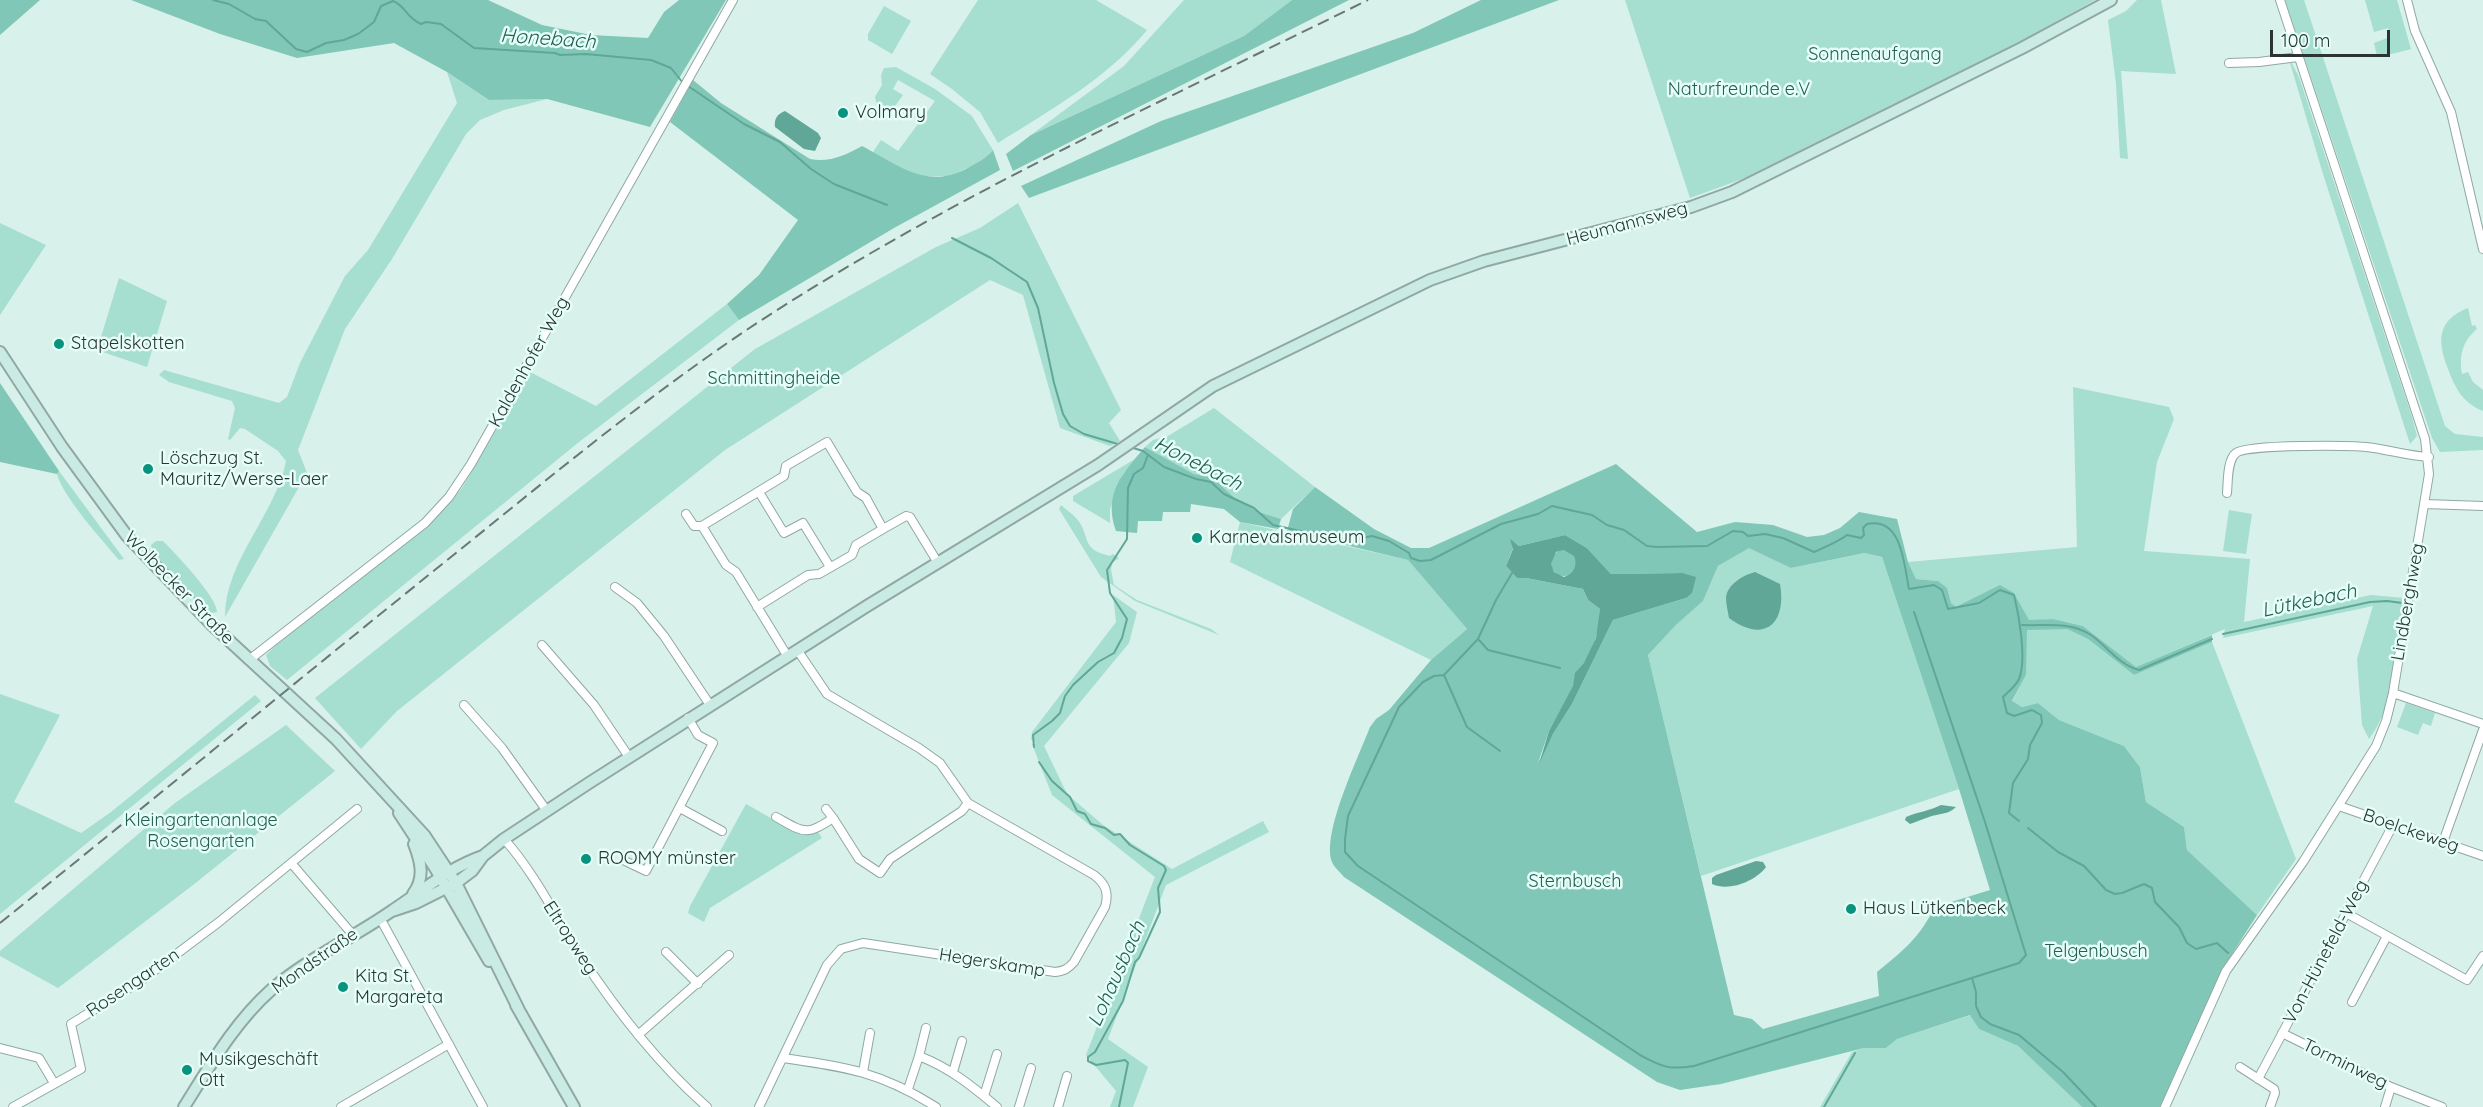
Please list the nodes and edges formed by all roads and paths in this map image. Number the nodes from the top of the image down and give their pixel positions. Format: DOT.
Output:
graph roads {
  1 [pos="733,0"];
  2 [pos="2111,0"];
  3 [pos="2280,0"];
  4 [pos="2407,0"];
  5 [pos="2298,57"];
  6 [pos="2229,63"];
  7 [pos="2483,249"];
  8 [pos="0,352"];
  9 [pos="2429,457"];
  10 [pos="759,492"];
  11 [pos="2227,493"];
  12 [pos="2425,504"];
  13 [pos="2483,506"];
  14 [pos="686,514"];
  15 [pos="702,526"];
  16 [pos="883,529"];
  17 [pos="938,563"];
  18 [pos="830,567"];
  19 [pos="615,586"];
  20 [pos="757,607"];
  21 [pos="542,645"];
  22 [pos="798,651"];
  23 [pos="788,657"];
  24 [pos="249,660"];
  25 [pos="2392,693"];
  26 [pos="464,705"];
  27 [pos="710,705"];
  28 [pos="688,718"];
  29 [pos="2483,724"];
  30 [pos="2483,730"];
  31 [pos="629,757"];
  32 [pos="390,797"];
  33 [pos="969,803"];
  34 [pos="2339,806"];
  35 [pos="680,808"];
  36 [pos="357,809"];
  37 [pos="826,809"];
  38 [pos="547,811"];
  39 [pos="776,817"];
  40 [pos="832,818"];
  41 [pos="2392,825"];
  42 [pos="406,827"];
  43 [pos="722,831"];
  44 [pos="504,839"];
  45 [pos="2443,842"];
  46 [pos="2483,856"];
  47 [pos="625,861"];
  48 [pos="292,864"];
  49 [pos="448,880"];
  50 [pos="410,897"];
  51 [pos="392,911"];
  52 [pos="2346,913"];
  53 [pos="380,918"];
  54 [pos="353,935"];
  55 [pos="2387,936"];
  56 [pos="666,952"];
  57 [pos="729,955"];
  58 [pos="2483,956"];
  59 [pos="698,984"];
  60 [pos="2352,1002"];
  61 [pos="926,1029"];
  62 [pos="870,1033"];
  63 [pos="2282,1033"];
  64 [pos="638,1035"];
  65 [pos="962,1041"];
  66 [pos="449,1044"];
  67 [pos="0,1048"];
  68 [pos="997,1054"];
  69 [pos="920,1056"];
  70 [pos="783,1058"];
  71 [pos="2240,1067"];
  72 [pos="1031,1068"];
  73 [pos="863,1072"];
  74 [pos="953,1072"];
  75 [pos="1067,1076"];
  76 [pos="2258,1078"];
  77 [pos="54,1083"];
  78 [pos="2391,1087"];
  79 [pos="908,1089"];
  80 [pos="984,1096"];
  81 [pos="13,1107"];
  82 [pos="184,1107"];
  83 [pos="341,1107"];
  84 [pos="483,1107"];
  85 [pos="574,1107"];
  86 [pos="707,1107"];
  87 [pos="759,1107"];
  88 [pos="936,1107"];
  89 [pos="997,1107"];
  90 [pos="1018,1107"];
  91 [pos="1058,1107"];
  92 [pos="2165,1107"];
  93 [pos="2270,1107"];
  94 [pos="2385,1107"];
  95 [pos="2442,1107"];
  1 -- 24 [label="street, Kaldenhofer Weg"];
  2 -- 17 [label="street, Heumannsweg"];
  3 -- 5 [label="street, Lindberghweg"];
  4 -- 7 [label="street"];
  5 -- 6 [label="street"];
  5 -- 9 [label="street, Lindberghweg"];
  8 -- 24 [label="street, Wolbecker Straße"];
  9 -- 11 [label="street"];
  9 -- 12 [label="street, Lindberghweg"];
  10 -- 15 [label="street"];
  10 -- 16 [label="street"];
  10 -- 18 [label="street"];
  12 -- 13 [label="street"];
  12 -- 25 [label="street, Lindberghweg"];
  14 -- 15 [label="street"];
  15 -- 20 [label="street"];
  16 -- 17 [label="street"];
  16 -- 18 [label="street"];
  17 -- 22 [label="street"];
  18 -- 20 [label="street"];
  19 -- 27 [label="street"];
  20 -- 23 [label="street"];
  21 -- 31 [label="street"];
  22 -- 23 [label="street"];
  22 -- 33 [label="street, Hegerskamp"];
  23 -- 27 [label="street"];
  24 -- 32 [label="street, Wolbecker Straße"];
  25 -- 29 [label="street"];
  25 -- 34 [label="street, Lindberghweg"];
  26 -- 38 [label="street"];
  27 -- 28 [label="street"];
  28 -- 31 [label="street"];
  28 -- 35 [label="street"];
  30 -- 45 [label="street"];
  31 -- 38 [label="street"];
  32 -- 42 [label="street, Wolbecker Straße"];
  32 -- 49 [label="street, Wolbecker Straße"];
  33 -- 40 [label="street"];
  33 -- 70 [label="street, Hegerskamp"];
  34 -- 41 [label="street, Boelckeweg"];
  34 -- 92 [label="street, Lindberghweg"];
  35 -- 43 [label="street"];
  35 -- 47 [label="street"];
  36 -- 48 [label="street, Rosengarten"];
  37 -- 40 [label="street"];
  38 -- 44 [label="street"];
  39 -- 40 [label="street"];
  41 -- 45 [label="street, Boelckeweg"];
  41 -- 52 [label="street, Von-Hünefeld-Weg"];
  42 -- 49 [label="street, Wolbecker Straße"];
  42 -- 50 [label="street"];
  44 -- 49 [label="street"];
  44 -- 64 [label="street, Eltropweg"];
  45 -- 46 [label="street, Boelckeweg"];
  48 -- 54 [label="street"];
  48 -- 77 [label="street, Rosengarten"];
  49 -- 50 [label="street, Mondstraße"];
  49 -- 51 [label="street, Mondstraße"];
  49 -- 85 [label="street, Wolbecker Straße"];
  50 -- 51 [label="street, Mondstraße"];
  51 -- 53 [label="street, Mondstraße"];
  52 -- 55 [label="street"];
  52 -- 63 [label="street, Von-Hünefeld-Weg"];
  53 -- 54 [label="street, Mondstraße"];
  53 -- 66 [label="street"];
  54 -- 82 [label="street, Mondstraße"];
  55 -- 58 [label="street"];
  55 -- 60 [label="street"];
  56 -- 59 [label="street"];
  57 -- 59 [label="street"];
  59 -- 64 [label="street"];
  61 -- 69 [label="street"];
  62 -- 73 [label="street"];
  63 -- 76 [label="street, Von-Hünefeld-Weg"];
  63 -- 78 [label="street, Torminweg"];
  64 -- 86 [label="street, Eltropweg"];
  65 -- 74 [label="street"];
  66 -- 83 [label="street"];
  66 -- 84 [label="street"];
  67 -- 77 [label="street"];
  68 -- 80 [label="street"];
  69 -- 74 [label="street"];
  69 -- 79 [label="street"];
  70 -- 73 [label="street"];
  70 -- 87 [label="street, Hegerskamp"];
  71 -- 76 [label="street"];
  72 -- 90 [label="street"];
  73 -- 79 [label="street"];
  74 -- 80 [label="street"];
  75 -- 91 [label="street"];
  76 -- 93 [label="street"];
  77 -- 81 [label="street, Rosengarten"];
  78 -- 94 [label="street"];
  78 -- 95 [label="street, Torminweg"];
  79 -- 88 [label="street"];
  80 -- 89 [label="street"];
}
